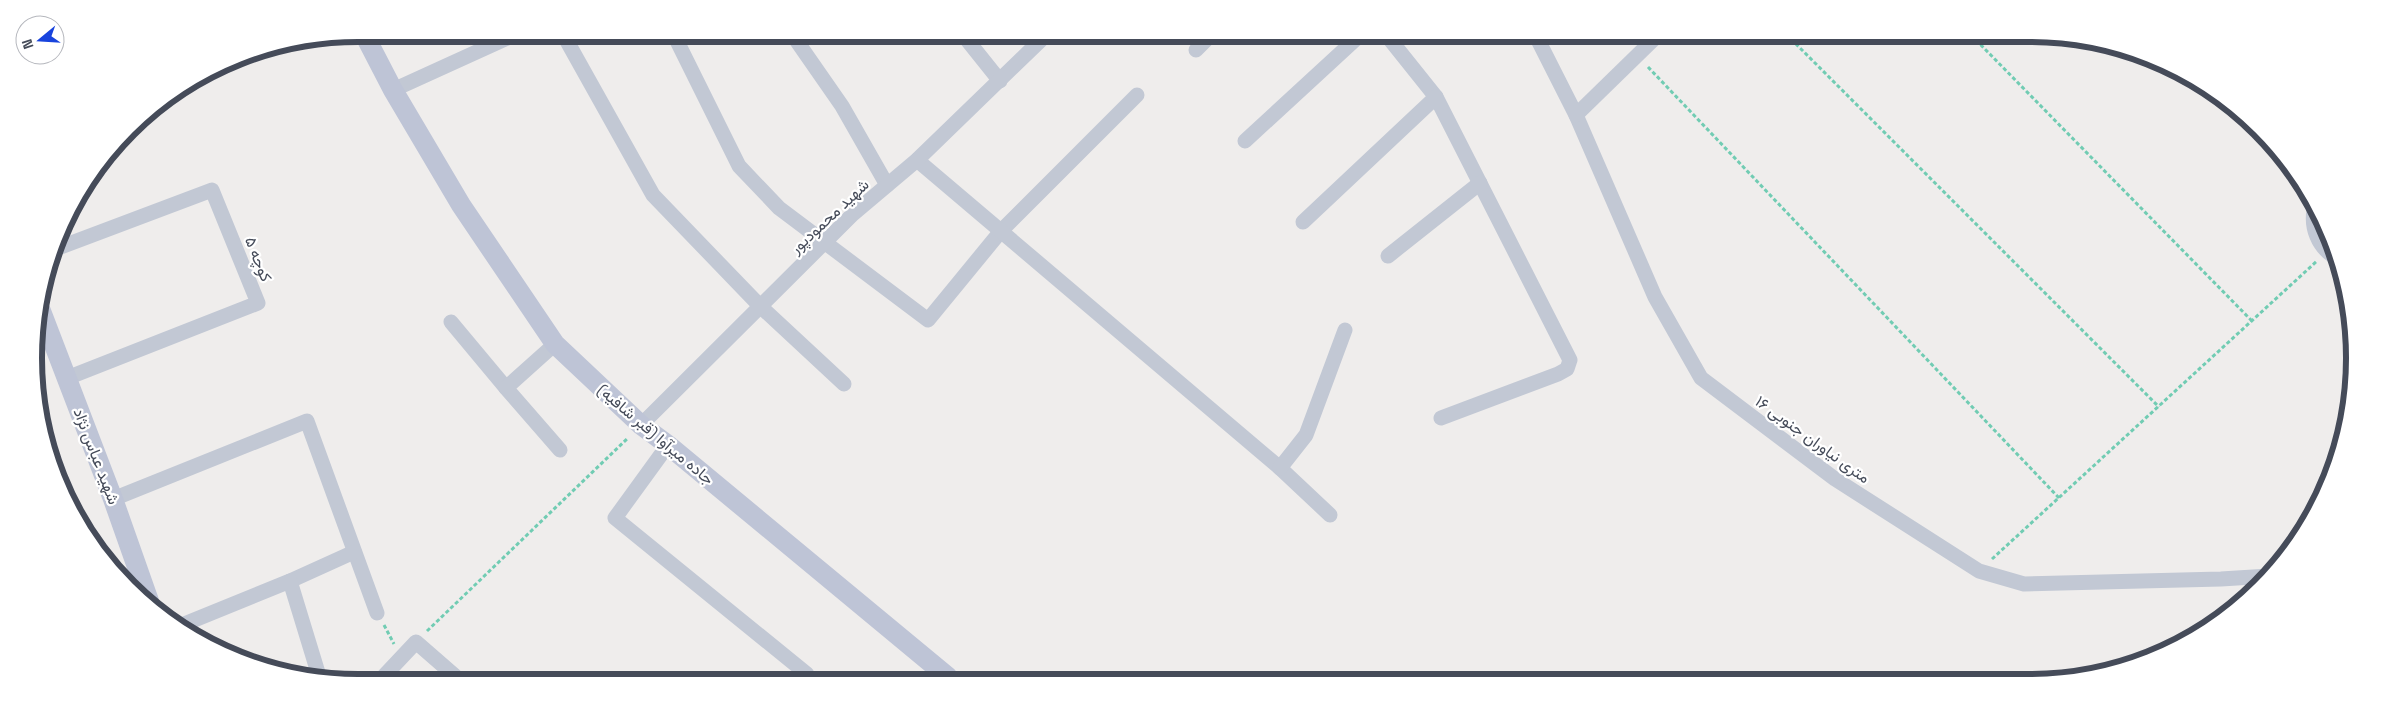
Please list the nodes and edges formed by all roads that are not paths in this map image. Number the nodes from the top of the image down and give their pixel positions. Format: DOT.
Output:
graph roads {
  1 [pos="368,42"];
  2 [pos="498,42"];
  3 [pos="567,42"];
  4 [pos="677,42"];
  5 [pos="797,42"];
  6 [pos="969,42"];
  7 [pos="1039,42"];
  8 [pos="1204,42"];
  9 [pos="1353,42"];
  10 [pos="1392,42"];
  11 [pos="1539,42"];
  12 [pos="1651,42"];
  13 [pos="1196,50"];
  14 [pos="1000,81"];
  15 [pos="393,90"];
  16 [pos="1137,95"];
  17 [pos="1436,97"];
  18 [pos="1576,115"];
  19 [pos="1245,141"];
  20 [pos="917,160"];
  21 [pos="1480,183"];
  22 [pos="887,185"];
  23 [pos="2314,217"];
  24 [pos="1303,222"];
  25 [pos="1001,231"];
  26 [pos="824,243"];
  27 [pos="63,246"];
  28 [pos="2328,251"];
  29 [pos="1388,256"];
  30 [pos="760,306"];
  31 [pos="45,320"];
  32 [pos="451,322"];
  33 [pos="1345,330"];
  34 [pos="555,344"];
  35 [pos="67,378"];
  36 [pos="844,384"];
  37 [pos="506,388"];
  38 [pos="1441,418"];
  39 [pos="641,425"];
  40 [pos="668,445"];
  41 [pos="560,450"];
  42 [pos="1280,468"];
  43 [pos="113,498"];
  44 [pos="1330,515"];
  45 [pos="354,552"];
  46 [pos="2258,577"];
  47 [pos="290,580"];
  48 [pos="145,591"];
  49 [pos="377,613"];
  50 [pos="187,623"];
  51 [pos="318,671"];
  52 [pos="386,674"];
  53 [pos="453,674"];
  54 [pos="807,674"];
  55 [pos="944,674"];
  1 -- 15 [label="street, جاده میرآوا (قبر شافیه)"];
  2 -- 15 [label="street"];
  3 -- 30 [label="street"];
  4 -- 26 [label="street"];
  5 -- 22 [label="street"];
  6 -- 14 [label="street"];
  7 -- 14 [label="street, شهید محمودپور"];
  8 -- 13 [label="street"];
  9 -- 19 [label="street"];
  10 -- 17 [label="street"];
  11 -- 18 [label="street, ۱۶ متری نیاوران جنوبی"];
  12 -- 18 [label="street"];
  14 -- 20 [label="street, شهید محمودپور"];
  15 -- 34 [label="street, جاده میرآوا (قبر شافیه)"];
  16 -- 25 [label="street"];
  17 -- 21 [label="street"];
  17 -- 24 [label="street"];
  18 -- 46 [label="street, ۱۶ متری نیاوران جنوبی"];
  20 -- 22 [label="street, شهید محمودپور"];
  20 -- 25 [label="street"];
  21 -- 29 [label="street"];
  21 -- 38 [label="street"];
  22 -- 26 [label="street, شهید محمودپور"];
  23 -- 28 [label="street"];
  25 -- 26 [label="street"];
  25 -- 42 [label="street"];
  26 -- 30 [label="street, شهید محمودپور"];
  27 -- 35 [label="street, کوچه ۵"];
  30 -- 36 [label="street"];
  30 -- 39 [label="street, شهید محمودپور"];
  31 -- 35 [label="street, شهید عباس نژاد"];
  32 -- 37 [label="street"];
  33 -- 42 [label="street"];
  34 -- 37 [label="street"];
  34 -- 39 [label="street, جاده میرآوا (قبر شافیه)"];
  35 -- 43 [label="street, شهید عباس نژاد"];
  37 -- 41 [label="street"];
  39 -- 40 [label="street, جاده میرآوا (قبر شافیه)"];
  40 -- 54 [label="street"];
  40 -- 55 [label="street, جاده میرآوا (قبر شافیه)"];
  42 -- 44 [label="street"];
  43 -- 45 [label="street"];
  43 -- 48 [label="street, شهید عباس نژاد"];
  45 -- 47 [label="street"];
  45 -- 49 [label="street"];
  47 -- 50 [label="street"];
  47 -- 51 [label="street"];
  52 -- 53 [label="street"];
}
